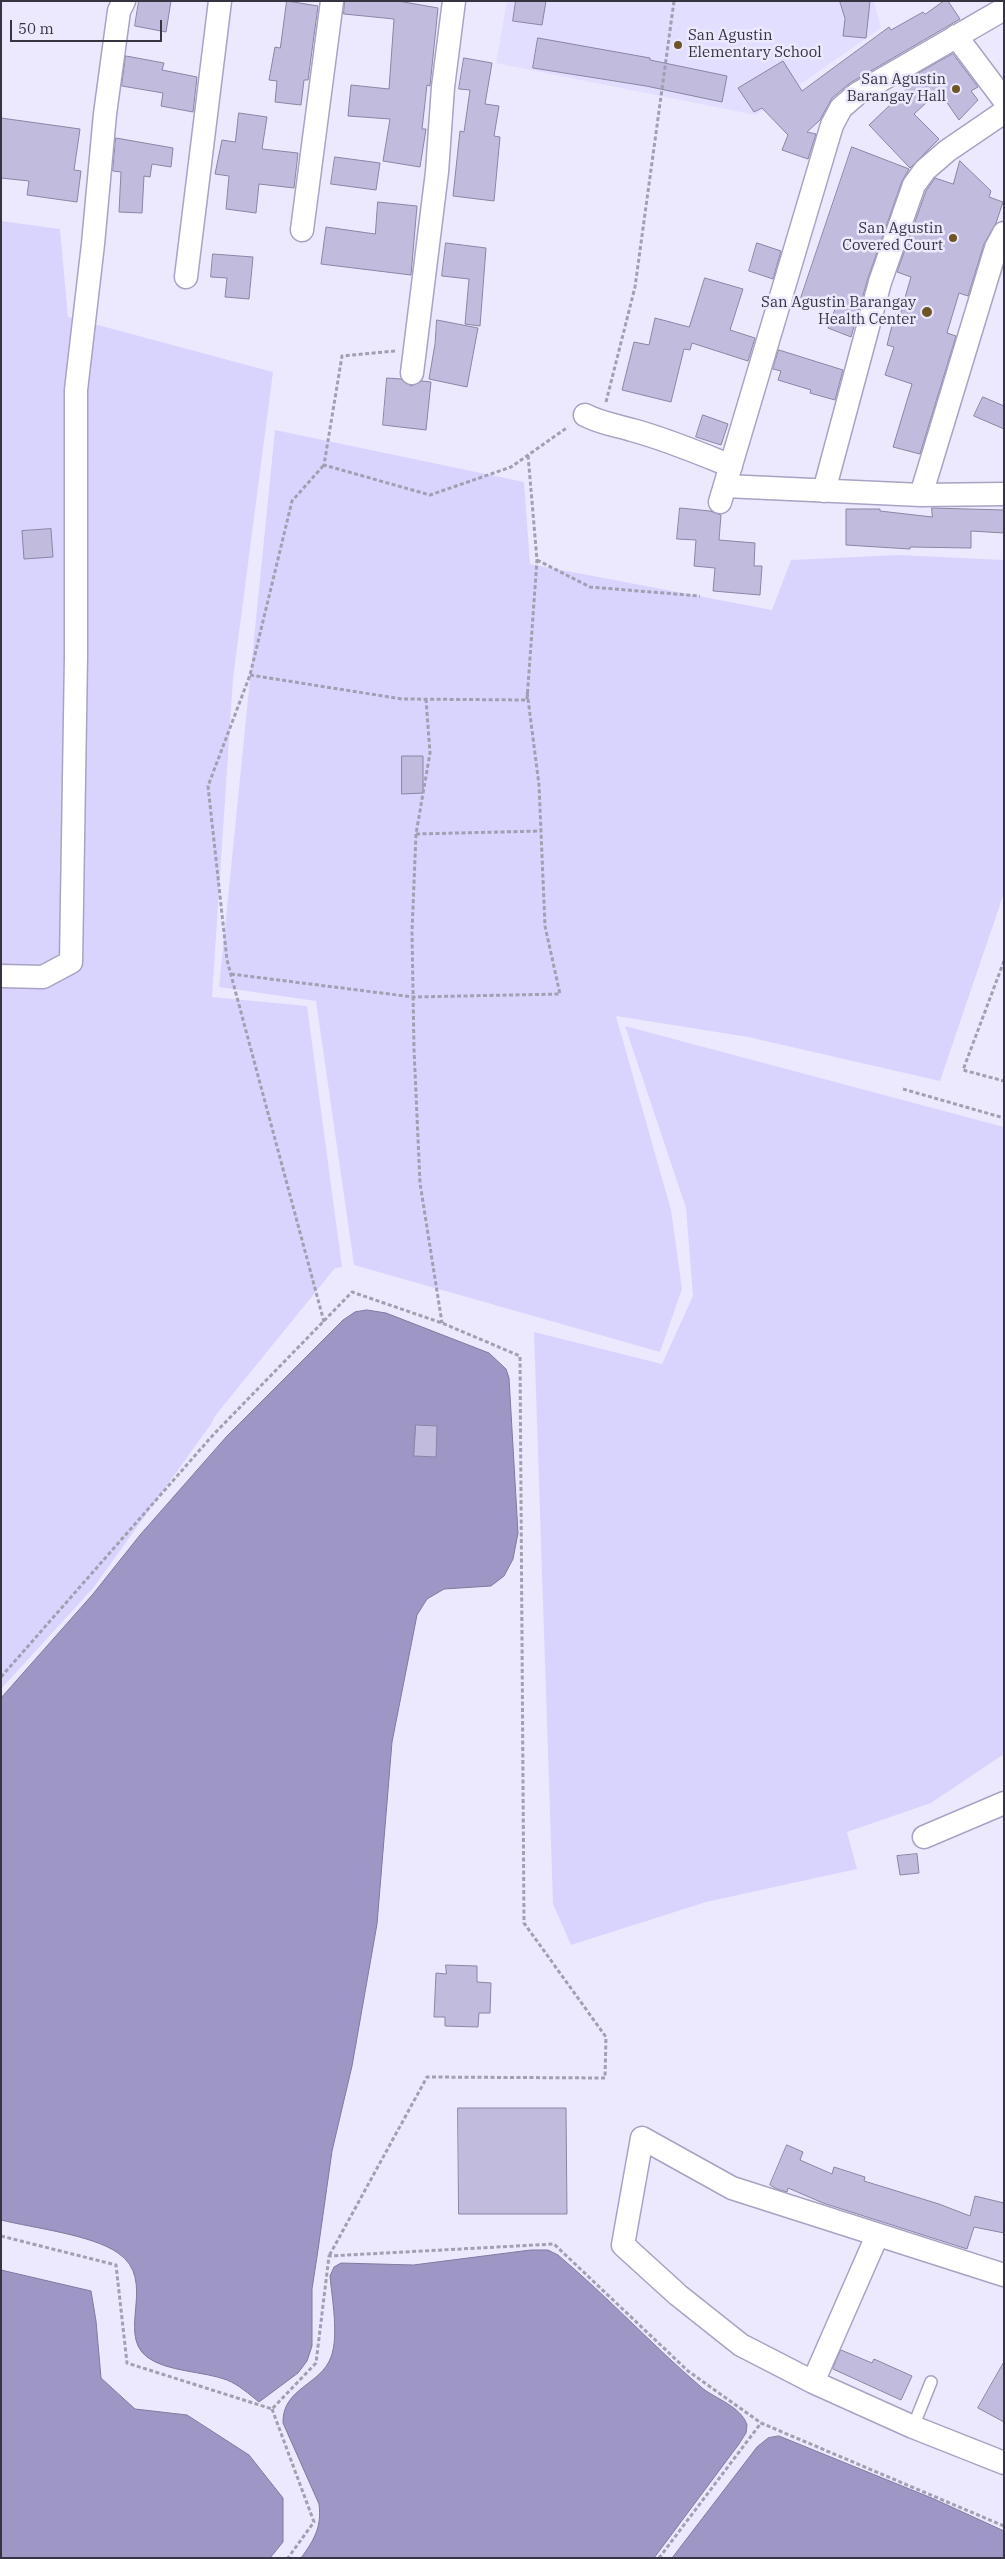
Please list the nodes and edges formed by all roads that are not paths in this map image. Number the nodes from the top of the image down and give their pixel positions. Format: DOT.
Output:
graph roads {
  1 [pos="124,1"];
  2 [pos="220,1"];
  3 [pos="332,1"];
  4 [pos="454,1"];
  5 [pos="1004,9"];
  6 [pos="956,36"];
  7 [pos="1004,100"];
  8 [pos="1004,112"];
  9 [pos="302,230"];
  10 [pos="1004,233"];
  11 [pos="186,277"];
  12 [pos="412,373"];
  13 [pos="592,419"];
  14 [pos="725,484"];
  15 [pos="824,491"];
  16 [pos="1004,494"];
  17 [pos="921,495"];
  18 [pos="1,976"];
  19 [pos="1004,1803"];
  20 [pos="924,1837"];
  21 [pos="877,2236"];
  22 [pos="1004,2275"];
  23 [pos="813,2382"];
  24 [pos="931,2382"];
  25 [pos="913,2427"];
  26 [pos="1004,2462"];
  1 -- 18 [label="street"];
  2 -- 11 [label="street"];
  3 -- 9 [label="street"];
  4 -- 12 [label="street"];
  5 -- 6 [label="street"];
  6 -- 7 [label="street"];
  6 -- 14 [label="street"];
  8 -- 15 [label="street"];
  10 -- 17 [label="street"];
  13 -- 14 [label="street"];
  14 -- 15 [label="street"];
  15 -- 17 [label="street"];
  16 -- 17 [label="street"];
  19 -- 20 [label="street"];
  21 -- 22 [label="street"];
  21 -- 23 [label="street"];
  21 -- 23 [label="street"];
  23 -- 25 [label="street"];
  24 -- 25 [label="lane"];
  25 -- 26 [label="street"];
}
